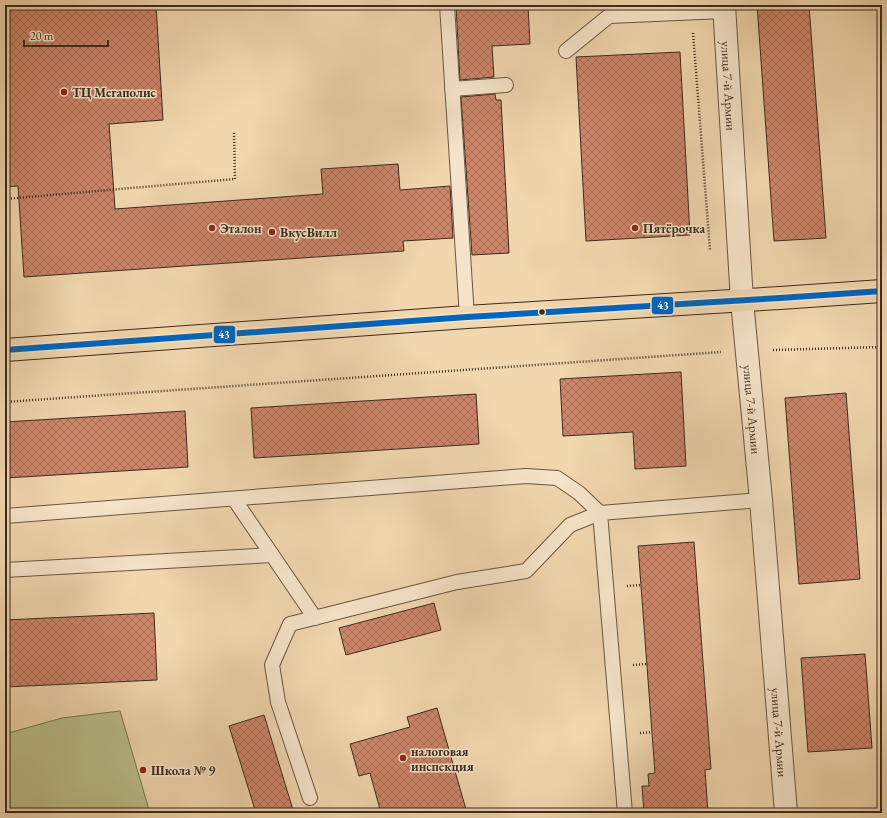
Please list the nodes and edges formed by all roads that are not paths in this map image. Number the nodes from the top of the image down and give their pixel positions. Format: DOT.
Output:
graph roads {
  1 [pos="447,5"];
  2 [pos="724,8"];
  3 [pos="566,51"];
  4 [pos="506,85"];
  5 [pos="452,89"];
  6 [pos="882,291"];
  7 [pos="742,301"];
  8 [pos="467,317"];
  9 [pos="5,350"];
  10 [pos="234,499"];
  11 [pos="761,500"];
  12 [pos="600,513"];
  13 [pos="5,516"];
  14 [pos="272,555"];
  15 [pos="5,570"];
  16 [pos="315,618"];
  17 [pos="310,798"];
  18 [pos="625,813"];
  19 [pos="786,813"];
  1 -- 5 [label="lane"];
  2 -- 3 [label="lane"];
  2 -- 7 [label="street, улица 7-й Армии"];
  4 -- 5 [label="lane"];
  5 -- 8 [label="lane"];
  6 -- 7 [label="main road"];
  7 -- 8 [label="main road"];
  7 -- 11 [label="street, улица 7-й Армии"];
  8 -- 9 [label="main road"];
  10 -- 12 [label="lane"];
  10 -- 13 [label="lane"];
  10 -- 14 [label="lane"];
  11 -- 12 [label="lane"];
  11 -- 19 [label="street, улица 7-й Армии"];
  12 -- 16 [label="lane"];
  12 -- 18 [label="lane"];
  14 -- 15 [label="lane"];
  14 -- 16 [label="lane"];
  16 -- 17 [label="lane"];
}
